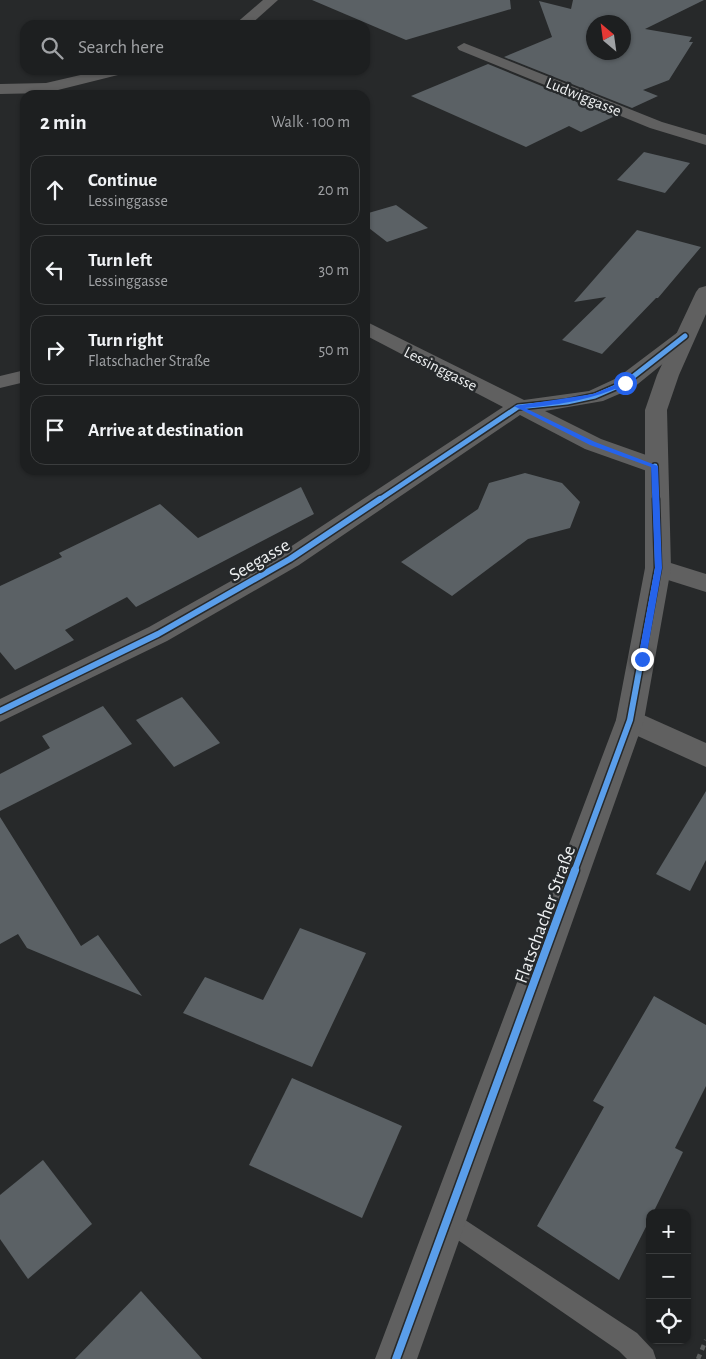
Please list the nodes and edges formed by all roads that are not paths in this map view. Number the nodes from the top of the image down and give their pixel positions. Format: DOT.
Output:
graph roads {
  1 [pos="271,0"];
  2 [pos="247,20"];
  3 [pos="464,47"];
  4 [pos="105,75"];
  5 [pos="0,89"];
  6 [pos="20,90"];
  7 [pos="56,90"];
  8 [pos="706,140"];
  9 [pos="706,292"];
  10 [pos="370,330"];
  11 [pos="685,336"];
  12 [pos="20,377"];
  13 [pos="0,382"];
  14 [pos="518,406"];
  15 [pos="655,466"];
  16 [pos="658,568"];
  17 [pos="706,583"];
  18 [pos="0,711"];
  19 [pos="630,720"];
  20 [pos="706,756"];
  21 [pos="447,1219"];
  22 [pos="396,1359"];
  23 [pos="644,1359"];
  1 -- 2 [label="street"];
  3 -- 8 [label="street, Ludwiggasse"];
  4 -- 7 [label="street"];
  5 -- 6 [label="street"];
  9 -- 11 [label="street, Flatschacher Straße"];
  10 -- 14 [label="street, Lessinggasse"];
  11 -- 14 [label="street"];
  11 -- 15 [label="street, Flatschacher Straße"];
  12 -- 13 [label="street"];
  14 -- 15 [label="street, Lessinggasse"];
  14 -- 18 [label="street, Seegasse"];
  15 -- 16 [label="street, Flatschacher Straße"];
  16 -- 17 [label="street"];
  16 -- 19 [label="street, Flatschacher Straße"];
  19 -- 20 [label="street"];
  19 -- 21 [label="street, Flatschacher Straße"];
  21 -- 22 [label="street, Flatschacher Straße"];
  21 -- 23 [label="lane"];
}
